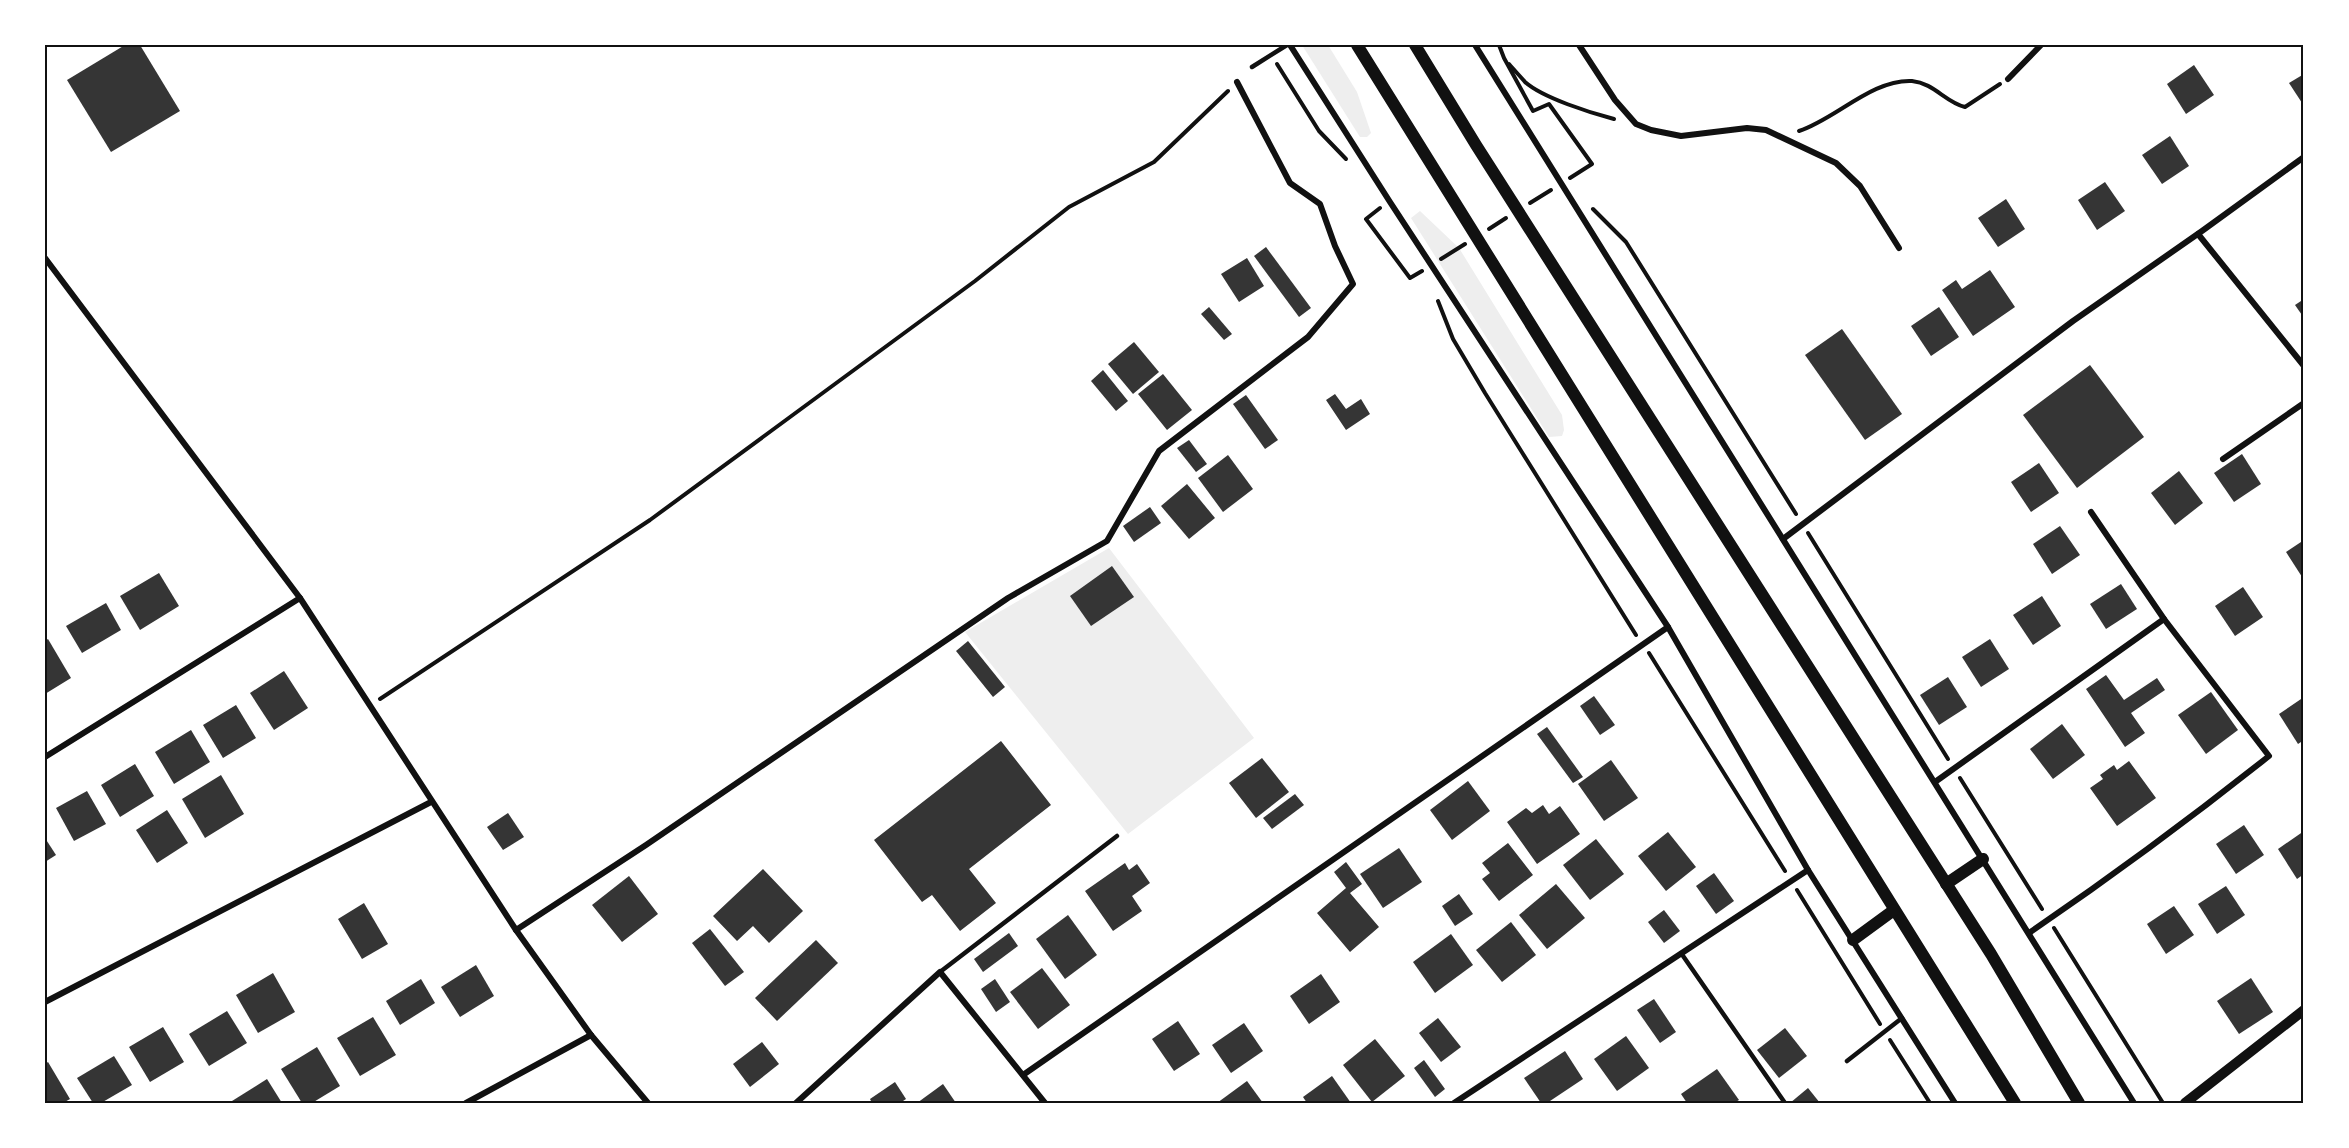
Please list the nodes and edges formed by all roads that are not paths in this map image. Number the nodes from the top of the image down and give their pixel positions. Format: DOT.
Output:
graph roads {
  1 [pos="1288,45"];
  2 [pos="1357,45"];
  3 [pos="1414,45"];
  4 [pos="1475,45"];
  5 [pos="1580,45"];
  6 [pos="2041,45"];
  7 [pos="1252,67"];
  8 [pos="2008,79"];
  9 [pos="1237,82"];
  10 [pos="2304,157"];
  11 [pos="2198,234"];
  12 [pos="1899,249"];
  13 [pos="45,258"];
  14 [pos="2304,366"];
  15 [pos="2304,403"];
  16 [pos="2223,459"];
  17 [pos="2091,512"];
  18 [pos="1783,539"];
  19 [pos="300,598"];
  20 [pos="2164,619"];
  21 [pos="1668,627"];
  22 [pos="45,757"];
  23 [pos="1935,782"];
  24 [pos="431,802"];
  25 [pos="1117,836"];
  26 [pos="1983,859"];
  27 [pos="1808,870"];
  28 [pos="1946,884"];
  29 [pos="1894,910"];
  30 [pos="516,930"];
  31 [pos="2029,933"];
  32 [pos="1853,940"];
  33 [pos="1681,952"];
  34 [pos="940,972"];
  35 [pos="45,1002"];
  36 [pos="2304,1010"];
  37 [pos="1902,1018"];
  38 [pos="591,1035"];
  39 [pos="1847,1061"];
  40 [pos="1023,1075"];
  41 [pos="466,1103"];
  42 [pos="648,1103"];
  43 [pos="796,1103"];
  44 [pos="1045,1103"];
  45 [pos="1454,1103"];
  46 [pos="1785,1103"];
  47 [pos="1955,1103"];
  48 [pos="2015,1103"];
  49 [pos="2079,1103"];
  50 [pos="2134,1103"];
  51 [pos="2185,1103"];
  1 -- 7 [label="lane"];
  1 -- 21 [label="street"];
  2 -- 29 [label="main road"];
  3 -- 28 [label="main road"];
  4 -- 18 [label="street"];
  5 -- 12 [label="street"];
  6 -- 8 [label="street"];
  9 -- 30 [label="street"];
  10 -- 11 [label="street"];
  11 -- 14 [label="street"];
  11 -- 18 [label="street"];
  13 -- 19 [label="street"];
  15 -- 16 [label="street"];
  17 -- 20 [label="street"];
  18 -- 23 [label="street"];
  19 -- 22 [label="street"];
  19 -- 24 [label="street"];
  20 -- 23 [label="street"];
  20 -- 31 [label="street"];
  21 -- 27 [label="street"];
  21 -- 40 [label="street"];
  23 -- 26 [label="street"];
  24 -- 30 [label="street"];
  24 -- 35 [label="street"];
  25 -- 34 [label="lane"];
  26 -- 28 [label="main road"];
  26 -- 31 [label="street"];
  27 -- 32 [label="street"];
  27 -- 33 [label="street"];
  28 -- 49 [label="main road"];
  29 -- 32 [label="main road"];
  29 -- 48 [label="main road"];
  30 -- 38 [label="street"];
  31 -- 50 [label="street"];
  32 -- 37 [label="street"];
  33 -- 45 [label="street"];
  33 -- 46 [label="lane"];
  34 -- 40 [label="street"];
  34 -- 43 [label="street"];
  36 -- 51 [label="street"];
  37 -- 39 [label="lane"];
  37 -- 47 [label="street"];
  38 -- 41 [label="street"];
  38 -- 42 [label="street"];
  40 -- 44 [label="street"];
}
